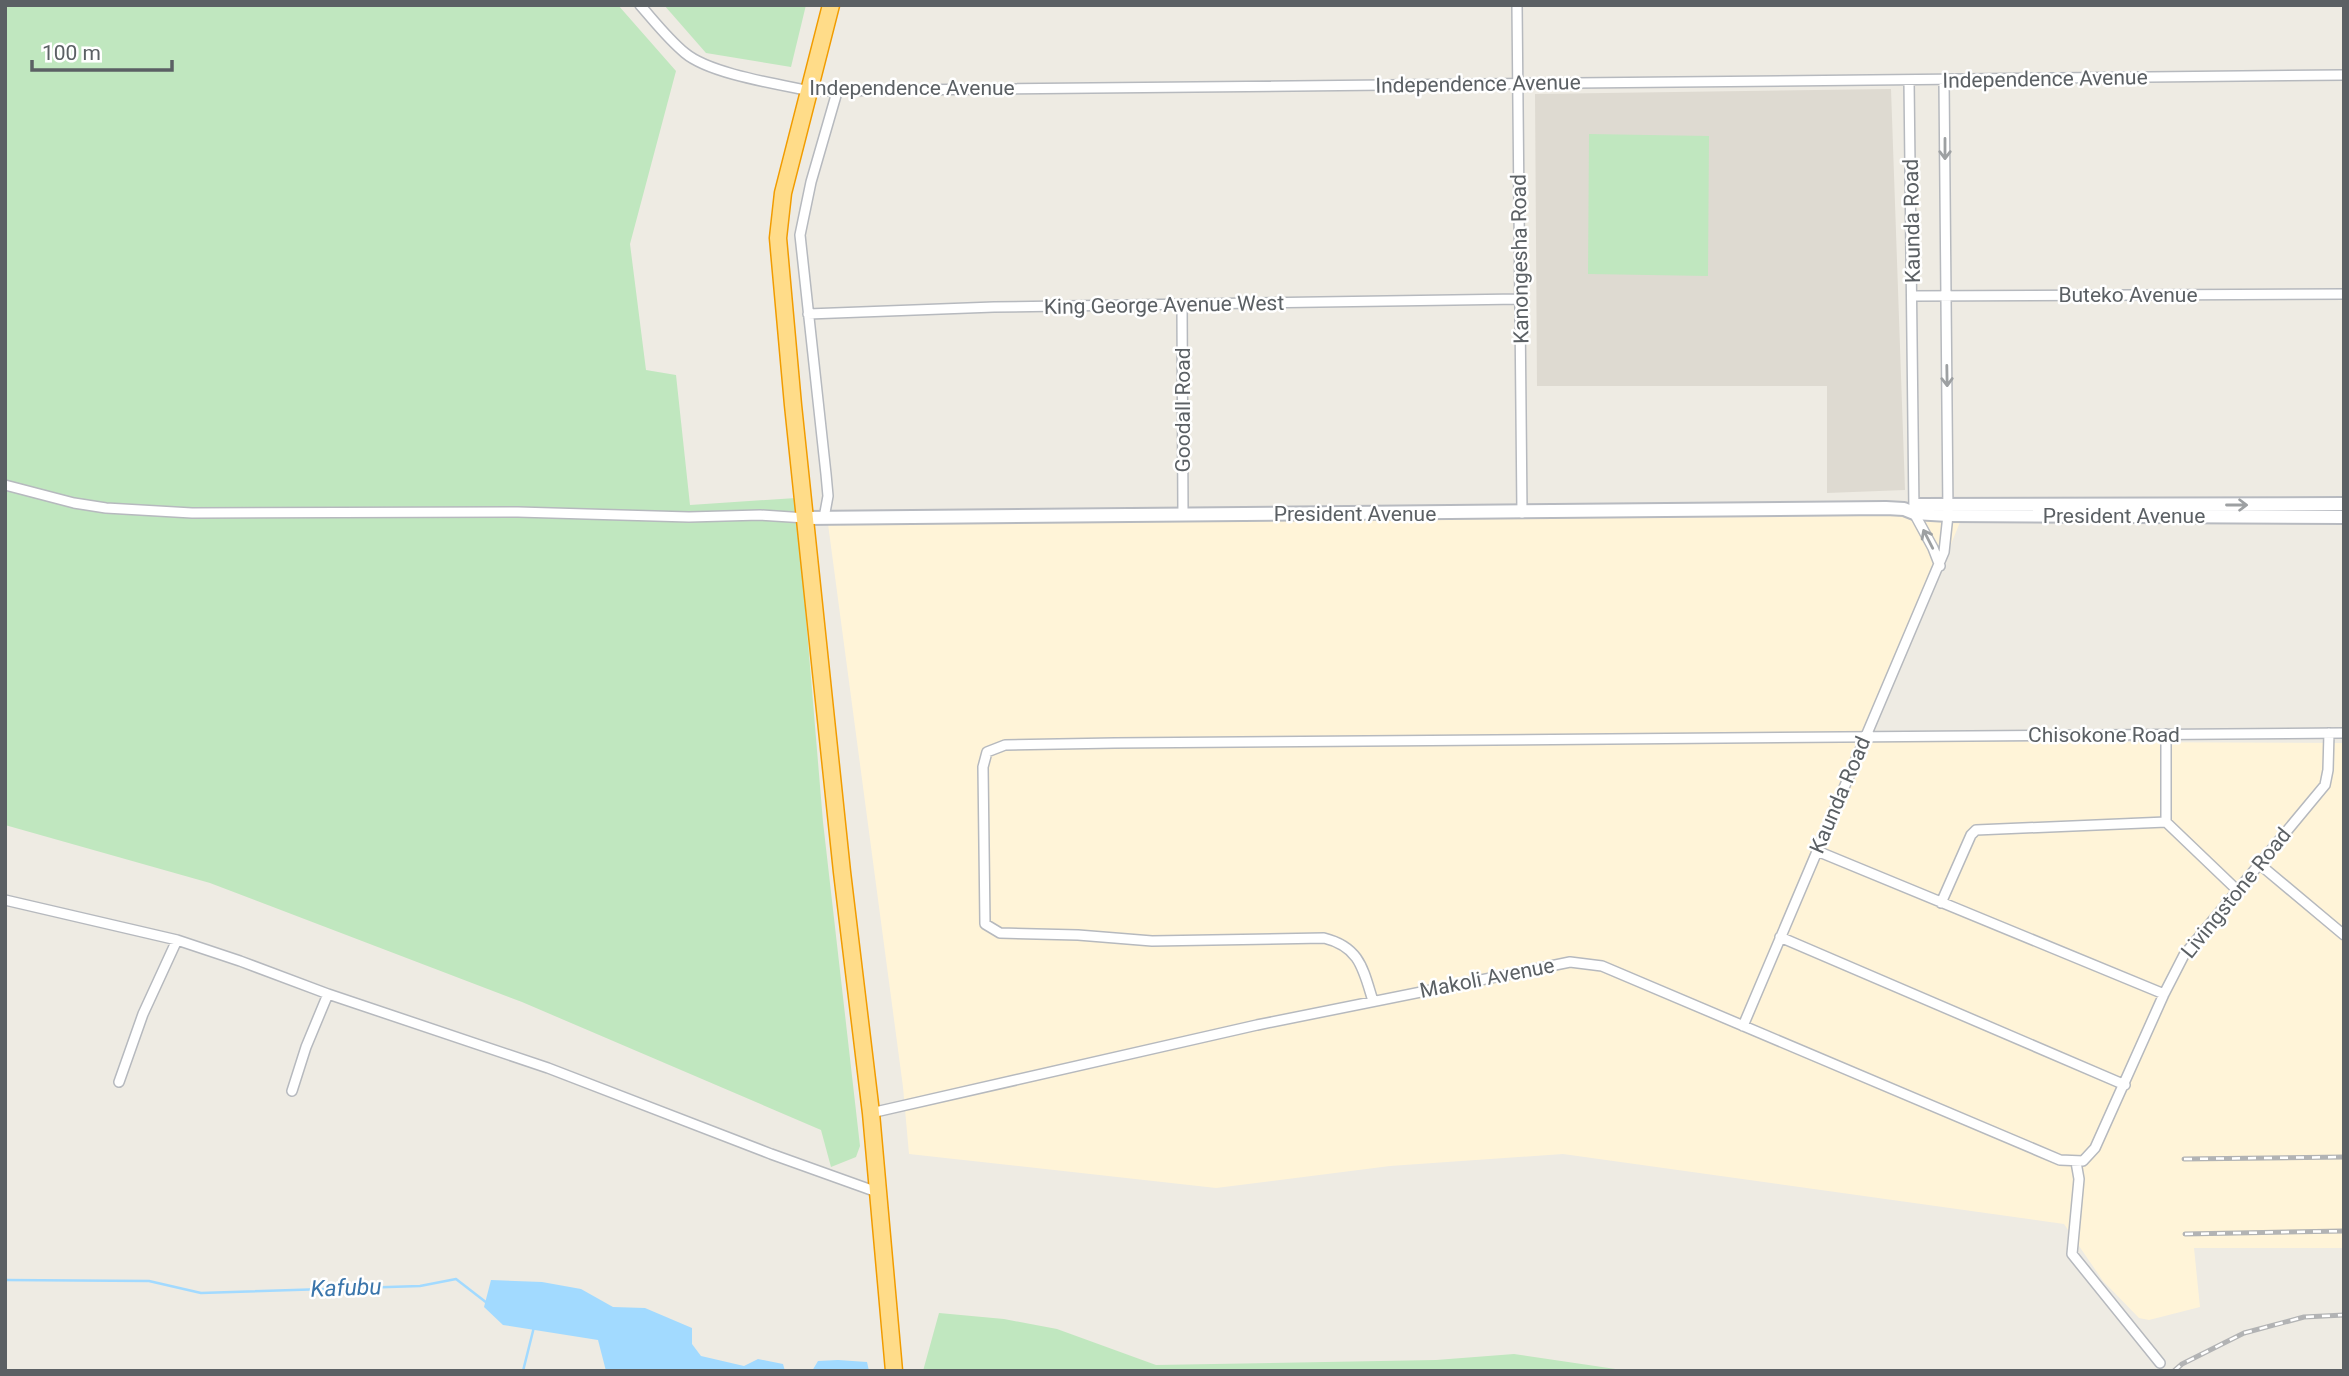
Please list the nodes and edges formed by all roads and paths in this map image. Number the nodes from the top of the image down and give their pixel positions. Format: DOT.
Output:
graph roads {
  1 [pos="640,5"];
  2 [pos="831,5"];
  3 [pos="1517,5"];
  4 [pos="2344,75"];
  5 [pos="1909,80"];
  6 [pos="1944,80"];
  7 [pos="1518,83"];
  8 [pos="811,91"];
  9 [pos="837,92"];
  10 [pos="2344,294"];
  11 [pos="1913,296"];
  12 [pos="1946,296"];
  13 [pos="1520,299"];
  14 [pos="1182,305"];
  15 [pos="808,314"];
  16 [pos="5,485"];
  17 [pos="2344,504"];
  18 [pos="1911,509"];
  19 [pos="1948,511"];
  20 [pos="1522,513"];
  21 [pos="1183,515"];
  22 [pos="2344,517"];
  23 [pos="806,518"];
  24 [pos="824,518"];
  25 [pos="1940,566"];
  26 [pos="2329,733"];
  27 [pos="2344,733"];
  28 [pos="2166,734"];
  29 [pos="1865,736"];
  30 [pos="2165,822"];
  31 [pos="1817,851"];
  32 [pos="2259,863"];
  33 [pos="2236,890"];
  34 [pos="5,900"];
  35 [pos="1941,903"];
  36 [pos="2344,935"];
  37 [pos="1780,937"];
  38 [pos="177,940"];
  39 [pos="328,994"];
  40 [pos="2164,994"];
  41 [pos="1373,1001"];
  42 [pos="1743,1026"];
  43 [pos="119,1082"];
  44 [pos="2125,1086"];
  45 [pos="292,1091"];
  46 [pos="871,1112"];
  47 [pos="2076,1162"];
  48 [pos="877,1192"];
  49 [pos="2160,1363"];
  50 [pos="894,1371"];
  1 -- 8 [label="street, Independence Avenue"];
  2 -- 8 [label="highway"];
  3 -- 7 [label="street, Kanongesha Road"];
  4 -- 6 [label="street, Independence Avenue"];
  5 -- 6 [label="street, Independence Avenue"];
  5 -- 7 [label="street, Independence Avenue"];
  5 -- 11 [label="street, Kaunda Road"];
  6 -- 12 [label="street, Kaunda Road, one-way"];
  7 -- 9 [label="street, Independence Avenue"];
  7 -- 13 [label="street, Kanongesha Road"];
  8 -- 9 [label="street, Independence Avenue"];
  8 -- 23 [label="highway"];
  9 -- 15 [label="street"];
  10 -- 12 [label="street, Buteko Avenue"];
  11 -- 12 [label="street, Buteko Avenue"];
  11 -- 18 [label="street, Kaunda Road"];
  12 -- 19 [label="street, Kaunda Road, one-way"];
  13 -- 14 [label="street, King George Avenue West"];
  13 -- 20 [label="street, Kanongesha Road"];
  14 -- 15 [label="street, King George Avenue West"];
  14 -- 21 [label="street, Goodall Road"];
  15 -- 24 [label="street"];
  16 -- 23 [label="street"];
  19 -- 17 [label="main road, President Avenue, one-way"];
  18 -- 19 [label="main road, President Avenue"];
  18 -- 20 [label="main road, President Avenue"];
  25 -- 18 [label="street, Kaunda Road, one-way"];
  19 -- 22 [label="main road, President Avenue"];
  19 -- 25 [label="street, Kaunda Road"];
  20 -- 21 [label="main road, President Avenue"];
  21 -- 24 [label="main road, President Avenue"];
  23 -- 24 [label="main road, President Avenue"];
  23 -- 46 [label="highway"];
  25 -- 29 [label="street, Kaunda Road"];
  26 -- 27 [label="street, Chisokone Road"];
  26 -- 28 [label="street, Chisokone Road"];
  26 -- 32 [label="street, Livingstone Road"];
  28 -- 29 [label="street, Chisokone Road"];
  28 -- 30 [label="street"];
  29 -- 31 [label="street, Kaunda Road"];
  29 -- 41 [label="street, Chisokone Road"];
  30 -- 33 [label="street"];
  30 -- 35 [label="street"];
  31 -- 35 [label="street"];
  31 -- 37 [label="street, Kaunda Road"];
  32 -- 33 [label="street, Livingstone Road"];
  32 -- 36 [label="street"];
  33 -- 40 [label="street, Livingstone Road"];
  34 -- 38 [label="street"];
  35 -- 40 [label="street"];
  37 -- 42 [label="street, Kaunda Road"];
  37 -- 44 [label="street"];
  38 -- 39 [label="street"];
  38 -- 43 [label="street"];
  39 -- 45 [label="street"];
  39 -- 48 [label="street"];
  40 -- 44 [label="street, Livingstone Road"];
  41 -- 42 [label="street, Makoli Avenue"];
  41 -- 46 [label="street, Makoli Avenue"];
  42 -- 47 [label="street, Makoli Avenue"];
  44 -- 47 [label="street, Livingstone Road"];
  46 -- 48 [label="highway"];
  47 -- 49 [label="street"];
  48 -- 50 [label="highway"];
}
